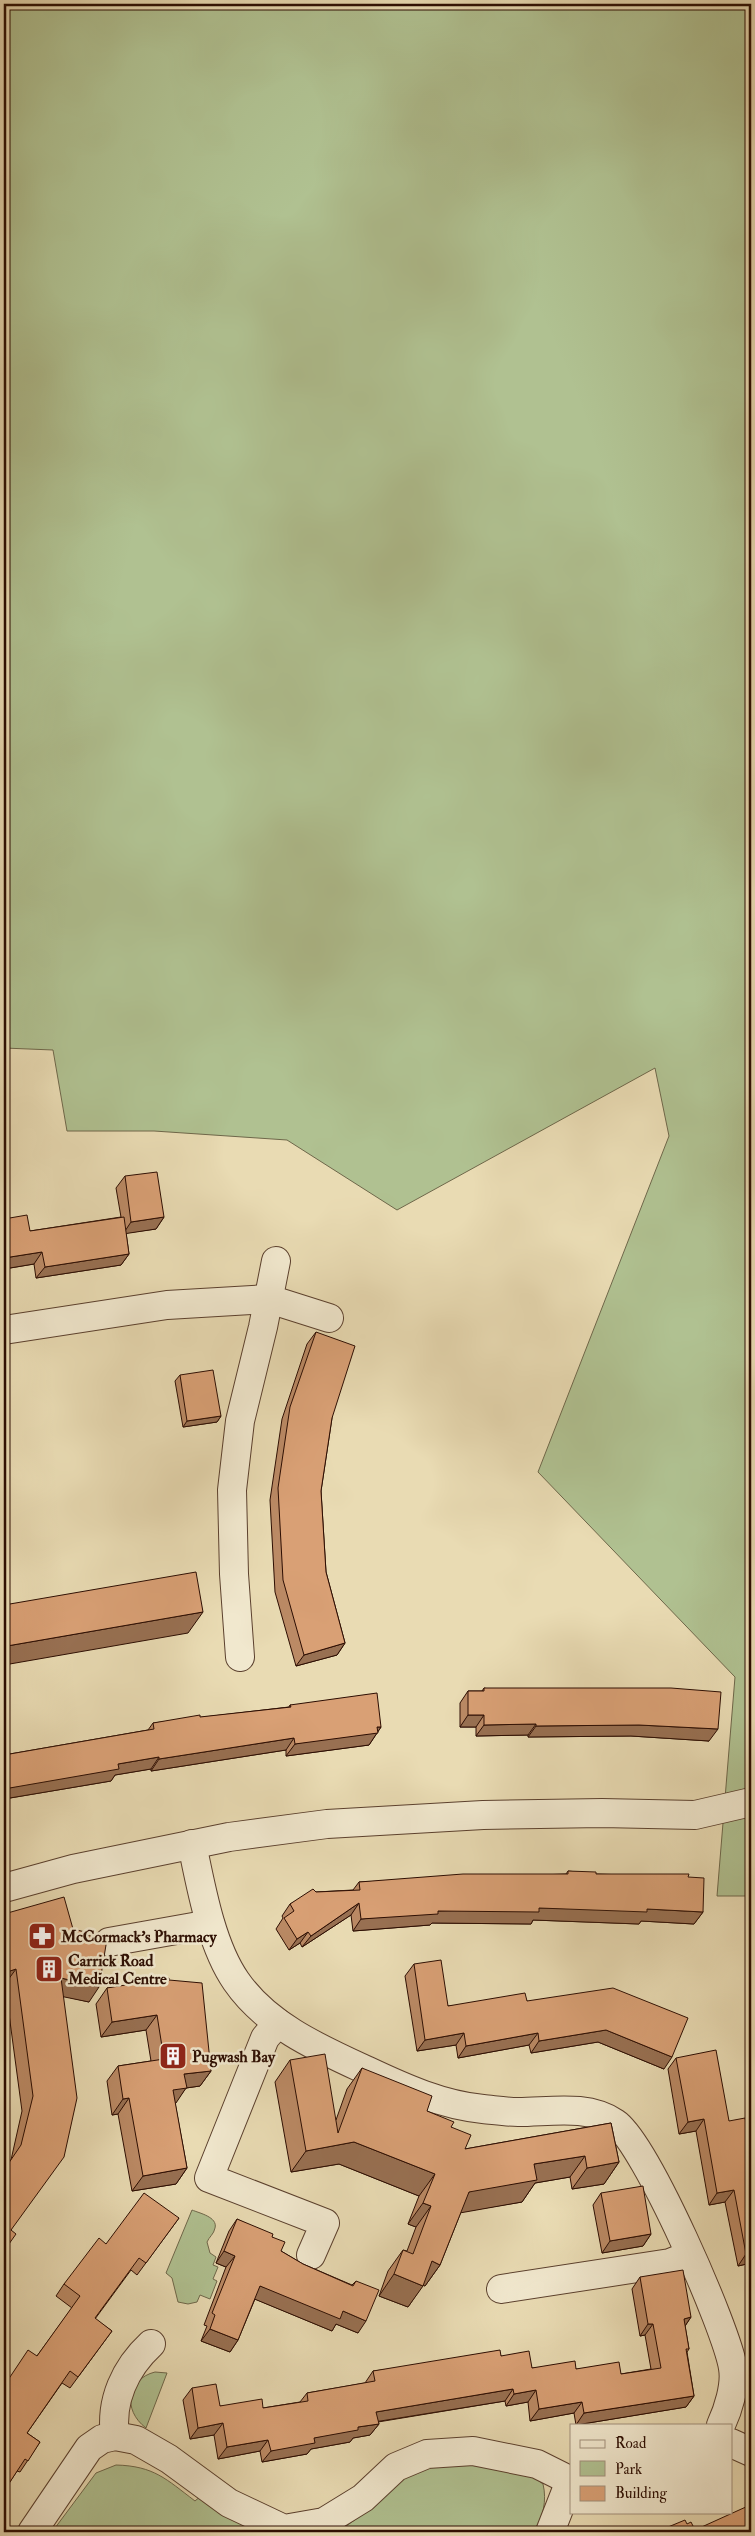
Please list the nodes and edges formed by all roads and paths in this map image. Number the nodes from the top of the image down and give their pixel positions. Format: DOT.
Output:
graph roads {
  1 [pos="276,1261"];
  2 [pos="269,1299"];
  3 [pos="329,1318"];
  4 [pos="4,1330"];
  5 [pos="240,1657"];
  6 [pos="751,1802"];
  7 [pos="192,1844"];
  8 [pos="4,1888"];
  9 [pos="210,1924"];
  10 [pos="109,1942"];
  11 [pos="278,2023"];
  12 [pos="311,2255"];
  13 [pos="690,2255"];
  14 [pos="501,2290"];
  15 [pos="151,2344"];
  16 [pos="721,2424"];
  17 [pos="115,2436"];
  18 [pos="732,2443"];
  19 [pos="751,2452"];
  20 [pos="570,2480"];
  21 [pos="570,2483"];
  22 [pos="32,2532"];
  23 [pos="550,2532"];
  1 -- 2 [label="street"];
  2 -- 3 [label="street"];
  2 -- 4 [label="street"];
  2 -- 5 [label="street"];
  6 -- 7 [label="street"];
  7 -- 8 [label="street"];
  7 -- 9 [label="street"];
  9 -- 10 [label="street"];
  9 -- 11 [label="street"];
  11 -- 12 [label="street"];
  11 -- 13 [label="street"];
  13 -- 14 [label="street"];
  13 -- 16 [label="street"];
  15 -- 17 [label="street"];
  17 -- 20 [label="street"];
  17 -- 22 [label="street"];
  18 -- 19 [label="street"];
  21 -- 23 [label="street"];
}
